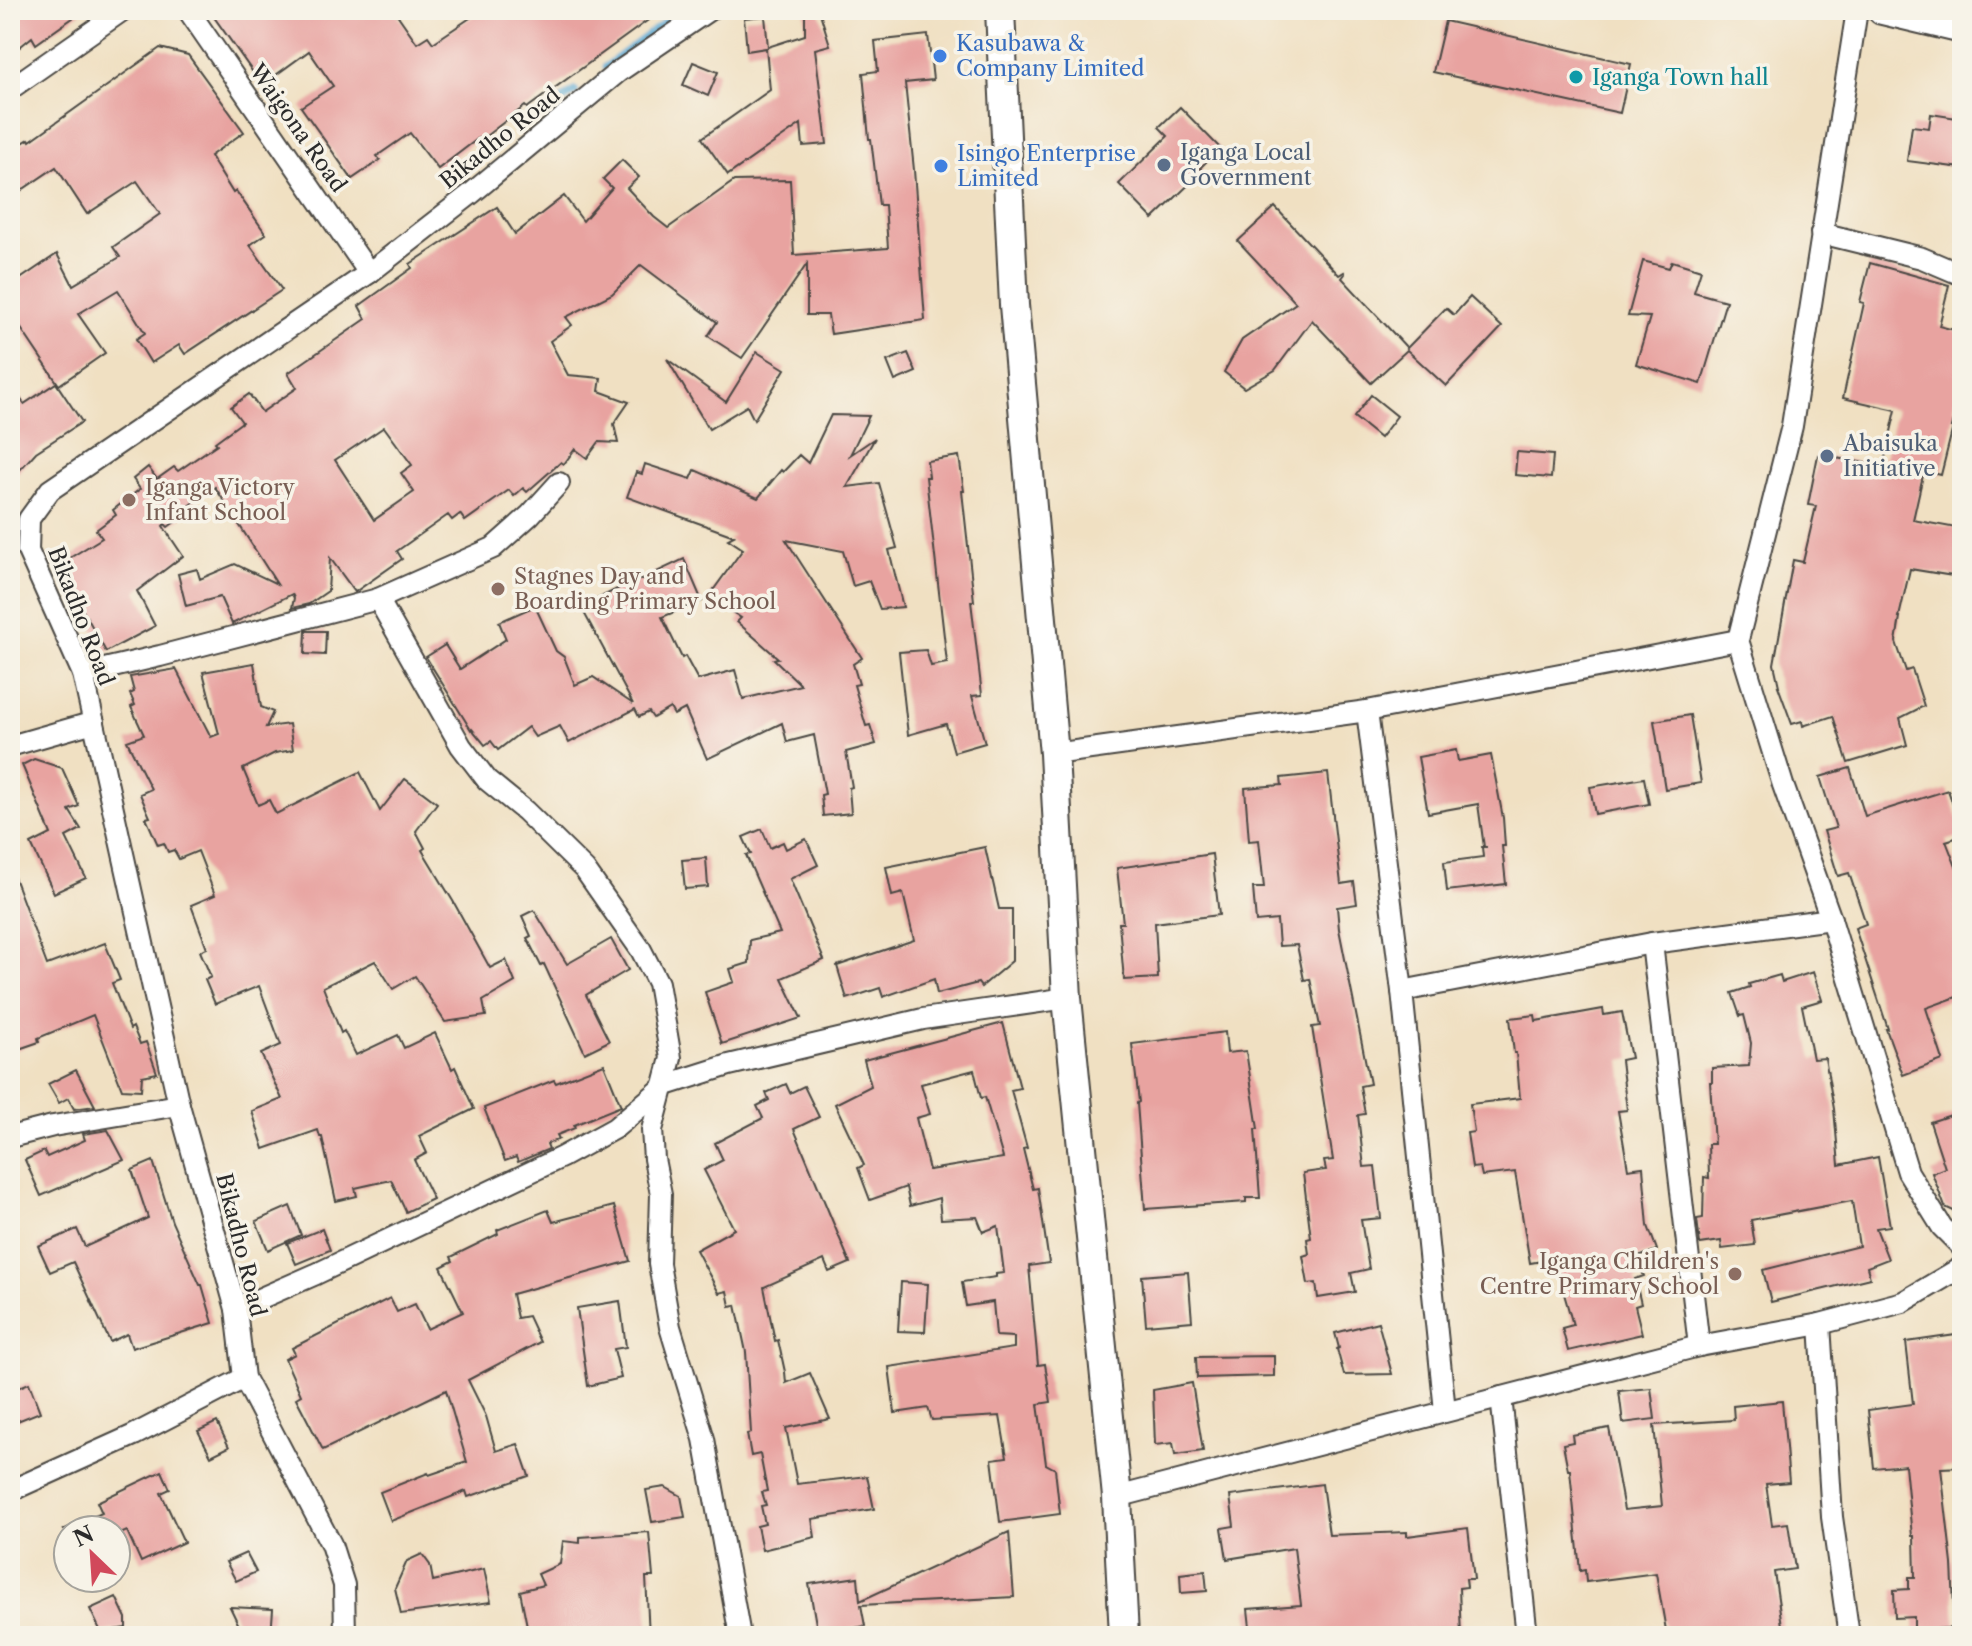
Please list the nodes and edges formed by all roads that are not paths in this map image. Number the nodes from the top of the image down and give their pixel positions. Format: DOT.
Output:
graph roads {
  1 [pos="123,10"];
  2 [pos="188,10"];
  3 [pos="709,10"];
  4 [pos="1857,10"];
  5 [pos="1882,10"];
  6 [pos="1001,11"];
  7 [pos="1962,29"];
  8 [pos="10,89"];
  9 [pos="1821,233"];
  10 [pos="369,273"];
  11 [pos="1962,275"];
  12 [pos="559,483"];
  13 [pos="378,599"];
  14 [pos="1738,640"];
  15 [pos="83,674"];
  16 [pos="1367,711"];
  17 [pos="94,722"];
  18 [pos="10,746"];
  19 [pos="1054,754"];
  20 [pos="1831,919"];
  21 [pos="1652,943"];
  22 [pos="1402,991"];
  23 [pos="1067,998"];
  24 [pos="666,1085"];
  25 [pos="179,1105"];
  26 [pos="10,1137"];
  27 [pos="1962,1247"];
  28 [pos="1962,1267"];
  29 [pos="236,1309"];
  30 [pos="1820,1324"];
  31 [pos="1699,1346"];
  32 [pos="244,1378"];
  33 [pos="1501,1397"];
  34 [pos="1445,1411"];
  35 [pos="10,1491"];
  36 [pos="1117,1497"];
  37 [pos="345,1636"];
  38 [pos="740,1636"];
  39 [pos="1124,1636"];
  40 [pos="1527,1636"];
  41 [pos="1849,1636"];
  1 -- 8 [label="street"];
  2 -- 10 [label="street, Waigona Road"];
  3 -- 10 [label="street, Bikadho Road"];
  4 -- 9 [label="street"];
  5 -- 7 [label="street"];
  6 -- 19 [label="street"];
  9 -- 11 [label="street"];
  9 -- 14 [label="street"];
  10 -- 15 [label="street, Bikadho Road"];
  12 -- 13 [label="street"];
  13 -- 15 [label="street"];
  13 -- 24 [label="street"];
  14 -- 16 [label="street"];
  14 -- 20 [label="street"];
  15 -- 17 [label="street, Bikadho Road"];
  16 -- 19 [label="street"];
  16 -- 22 [label="street"];
  17 -- 18 [label="street"];
  17 -- 25 [label="street, Bikadho Road"];
  19 -- 23 [label="street"];
  20 -- 21 [label="street"];
  20 -- 27 [label="street"];
  21 -- 22 [label="street"];
  21 -- 31 [label="street"];
  22 -- 34 [label="street"];
  23 -- 24 [label="street"];
  23 -- 36 [label="street"];
  24 -- 29 [label="street"];
  24 -- 38 [label="street"];
  25 -- 26 [label="street"];
  25 -- 29 [label="street, Bikadho Road"];
  28 -- 30 [label="street"];
  29 -- 32 [label="street, Bikadho Road"];
  30 -- 31 [label="street"];
  30 -- 41 [label="street"];
  31 -- 33 [label="street"];
  32 -- 35 [label="street"];
  32 -- 37 [label="street, Bikadho Road"];
  33 -- 34 [label="street"];
  33 -- 40 [label="street"];
  34 -- 36 [label="street"];
  36 -- 39 [label="street"];
}
